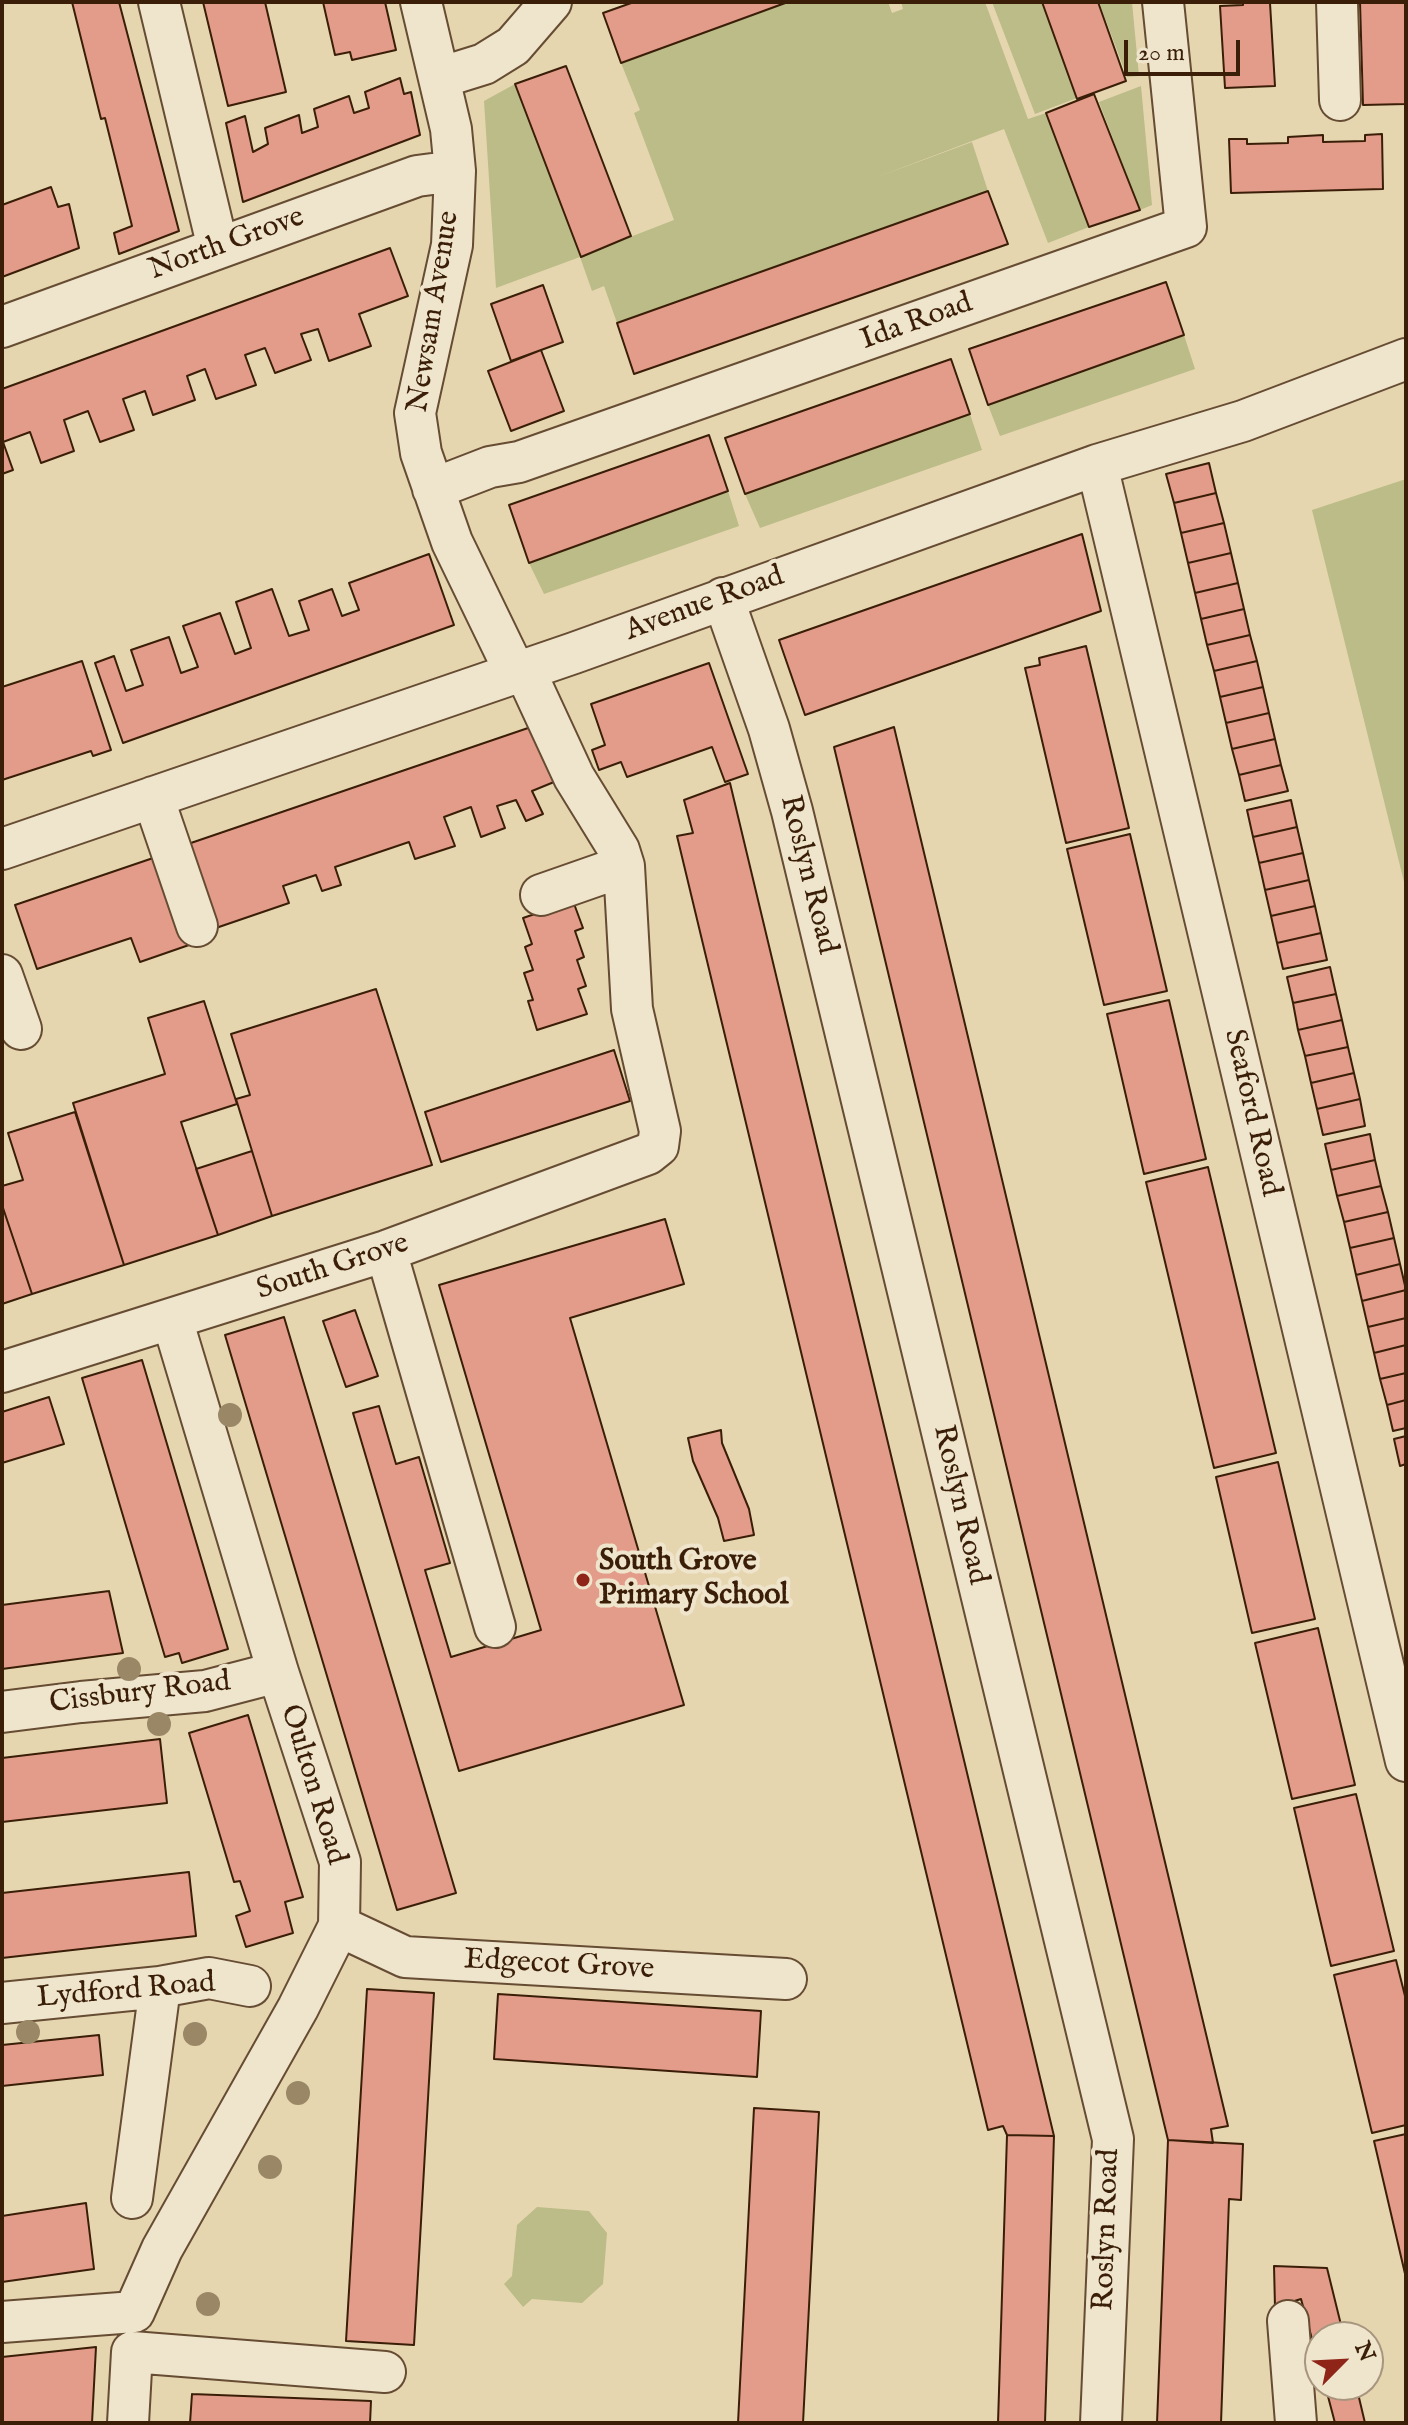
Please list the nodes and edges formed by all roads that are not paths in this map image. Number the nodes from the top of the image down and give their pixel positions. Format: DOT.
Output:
graph roads {
  1 [pos="159,2"];
  2 [pos="421,2"];
  3 [pos="551,2"];
  4 [pos="1163,2"];
  5 [pos="1337,2"];
  6 [pos="439,78"];
  7 [pos="1340,100"];
  8 [pos="455,171"];
  9 [pos="218,248"];
  10 [pos="2,327"];
  11 [pos="1406,359"];
  12 [pos="1097,465"];
  13 [pos="433,489"];
  14 [pos="723,598"];
  15 [pos="519,671"];
  16 [pos="153,797"];
  17 [pos="2,849"];
  18 [pos="624,866"];
  19 [pos="541,895"];
  20 [pos="197,926"];
  21 [pos="2,975"];
  22 [pos="21,1029"];
  23 [pos="658,1146"];
  24 [pos="386,1251"];
  25 [pos="172,1319"];
  26 [pos="2,1372"];
  27 [pos="495,1627"];
  28 [pos="278,1672"];
  29 [pos="2,1712"];
  30 [pos="1406,1761"];
  31 [pos="339,1926"];
  32 [pos="786,1979"];
  33 [pos="250,1986"];
  34 [pos="160,1987"];
  35 [pos="2,2003"];
  36 [pos="132,2198"];
  37 [pos="1288,2321"];
  38 [pos="2,2322"];
  39 [pos="385,2372"];
  40 [pos="128,2423"];
  41 [pos="1101,2423"];
  42 [pos="1296,2423"];
  1 -- 9 [label="street"];
  2 -- 6 [label="street, Newsam Avenue"];
  3 -- 6 [label="street"];
  4 -- 13 [label="street, Ida Road"];
  5 -- 7 [label="street"];
  6 -- 8 [label="street, Newsam Avenue"];
  8 -- 9 [label="street, North Grove"];
  8 -- 13 [label="street, Newsam Avenue"];
  9 -- 10 [label="street, North Grove"];
  11 -- 12 [label="street, Avenue Road"];
  12 -- 14 [label="street, Avenue Road"];
  12 -- 30 [label="street, Seaford Road"];
  13 -- 15 [label="street, Newsam Avenue"];
  14 -- 15 [label="street, Avenue Road"];
  14 -- 41 [label="street, Roslyn Road"];
  15 -- 16 [label="street, Avenue Road"];
  15 -- 18 [label="street, Newsam Avenue"];
  16 -- 17 [label="street, Avenue Road"];
  16 -- 20 [label="street"];
  18 -- 19 [label="street"];
  18 -- 23 [label="street, Newsam Avenue"];
  21 -- 22 [label="street"];
  23 -- 24 [label="street, South Grove"];
  24 -- 25 [label="street, South Grove"];
  24 -- 27 [label="street"];
  25 -- 26 [label="street, South Grove"];
  25 -- 28 [label="street, Oulton Road"];
  28 -- 29 [label="street, Cissbury Road"];
  28 -- 31 [label="street, Oulton Road"];
  31 -- 32 [label="street, Edgecot Grove"];
  31 -- 38 [label="street, Oulton Road"];
  33 -- 34 [label="street, Lydford Road"];
  34 -- 35 [label="street, Lydford Road"];
  34 -- 36 [label="street"];
  37 -- 42 [label="street"];
  39 -- 40 [label="street"];
}
